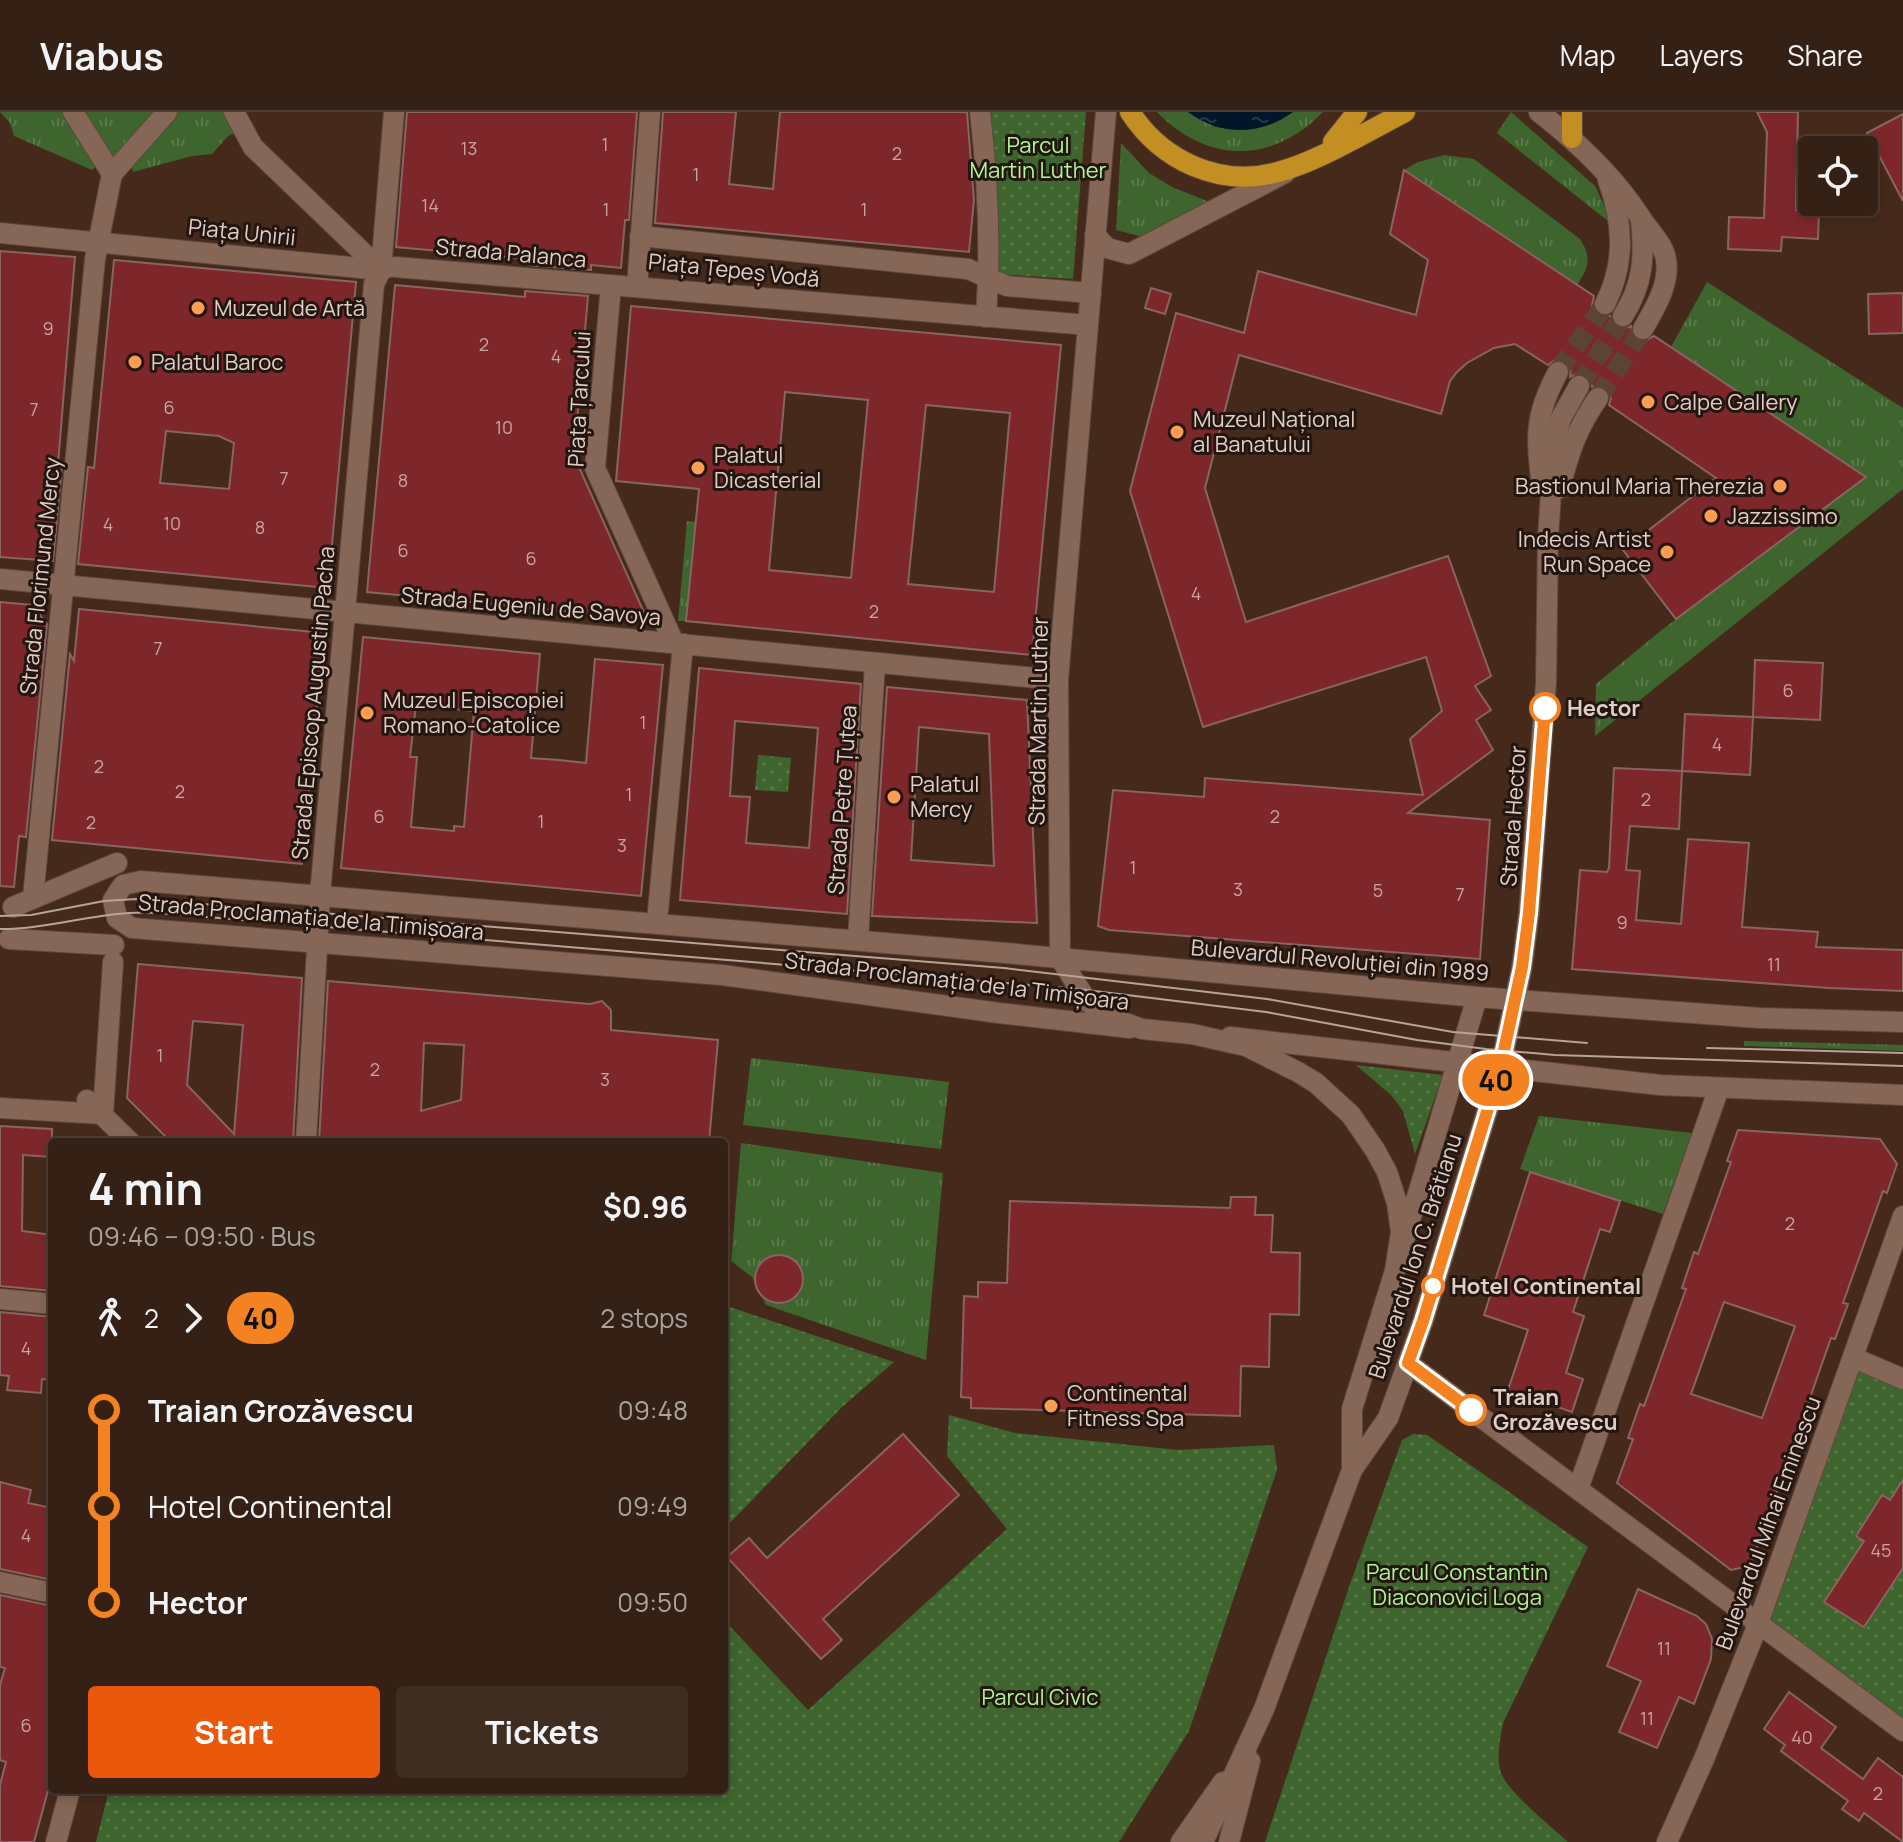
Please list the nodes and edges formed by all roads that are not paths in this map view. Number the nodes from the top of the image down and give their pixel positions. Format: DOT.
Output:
graph roads {
  1 [pos="73,112"];
  2 [pos="167,112"];
  3 [pos="234,112"];
  4 [pos="394,112"];
  5 [pos="650,112"];
  6 [pos="980,112"];
  7 [pos="1106,112"];
  8 [pos="1130,112"];
  9 [pos="1357,112"];
  10 [pos="1405,112"];
  11 [pos="1539,112"];
  12 [pos="1572,112"];
  13 [pos="1572,138"];
  14 [pos="1311,158"];
  15 [pos="1605,171"];
  16 [pos="112,174"];
  17 [pos="1641,218"];
  18 [pos="0,233"];
  19 [pos="1095,235"];
  20 [pos="640,236"];
  21 [pos="97,250"];
  22 [pos="388,269"];
  23 [pos="989,278"];
  24 [pos="611,285"];
  25 [pos="637,287"];
  26 [pos="1091,293"];
  27 [pos="1605,304"];
  28 [pos="1623,316"];
  29 [pos="986,317"];
  30 [pos="1088,325"];
  31 [pos="1643,329"];
  32 [pos="1558,372"];
  33 [pos="1579,386"];
  34 [pos="1598,398"];
  35 [pos="1548,538"];
  36 [pos="0,579"];
  37 [pos="63,585"];
  38 [pos="345,612"];
  39 [pos="678,644"];
  40 [pos="875,663"];
  41 [pos="1058,680"];
  42 [pos="117,863"];
  43 [pos="320,895"];
  44 [pos="33,898"];
  45 [pos="13,907"];
  46 [pos="658,911"];
  47 [pos="9,939"];
  48 [pos="858,940"];
  49 [pos="317,943"];
  50 [pos="1060,958"];
  51 [pos="1477,997"];
  52 [pos="1515,1001"];
  53 [pos="1903,1022"];
  54 [pos="1142,1029"];
  55 [pos="1192,1034"];
  56 [pos="1459,1063"];
  57 [pos="1500,1069"];
  58 [pos="1719,1088"];
  59 [pos="1903,1095"];
  60 [pos="87,1100"];
  61 [pos="0,1108"];
  62 [pos="103,1114"];
  63 [pos="126,1138"];
  64 [pos="306,1138"];
  65 [pos="1903,1216"];
  66 [pos="1397,1261"];
  67 [pos="0,1299"];
  68 [pos="48,1304"];
  69 [pos="1854,1358"];
  70 [pos="1408,1363"];
  71 [pos="1903,1379"];
  72 [pos="1352,1470"];
  73 [pos="1578,1489"];
  74 [pos="0,1582"];
  75 [pos="48,1592"];
  76 [pos="1758,1623"];
  77 [pos="1264,1709"];
  78 [pos="1903,1731"];
  79 [pos="69,1794"];
  80 [pos="56,1842"];
  81 [pos="1181,1842"];
  82 [pos="1203,1842"];
  83 [pos="1229,1842"];
  84 [pos="1667,1842"];
  1 -- 16 [label="street"];
  2 -- 16 [label="street"];
  3 -- 22 [label="street, Piața Unirii"];
  4 -- 22 [label="street"];
  5 -- 20 [label="street"];
  6 -- 23 [label="street"];
  7 -- 19 [label="street, Strada Martin Luther"];
  8 -- 14 [label="main road"];
  9 -- 14 [label="main road"];
  10 -- 14 [label="main road"];
  11 -- 13 [label="street"];
  12 -- 13 [label="main road"];
  13 -- 15 [label="street"];
  14 -- 19 [label="street"];
  15 -- 17 [label="street"];
  15 -- 27 [label="street"];
  16 -- 21 [label="street"];
  17 -- 28 [label="street"];
  17 -- 31 [label="street"];
  18 -- 21 [label="street, Piața Unirii"];
  19 -- 26 [label="street, Strada Martin Luther"];
  20 -- 23 [label="street, Piața Țepeș Vodă"];
  20 -- 25 [label="street, Piața Țepeș Vodă"];
  21 -- 22 [label="street, Piața Unirii"];
  21 -- 37 [label="street, Strada Florimund Mercy"];
  22 -- 24 [label="street, Strada Palanca"];
  22 -- 38 [label="street, Strada Episcop Augustin Pacha"];
  23 -- 26 [label="street, Piața Țepeș Vodă"];
  23 -- 29 [label="street"];
  24 -- 25 [label="street, Strada Palanca"];
  24 -- 39 [label="street, Piața Țarcului"];
  25 -- 29 [label="street, Piața Țepeș Vodă"];
  26 -- 30 [label="street, Strada Martin Luther"];
  29 -- 30 [label="street, Piața Țepeș Vodă"];
  30 -- 41 [label="street, Strada Martin Luther"];
  32 -- 35 [label="street, Strada Hector"];
  33 -- 35 [label="street, Strada Hector"];
  34 -- 35 [label="street, Strada Hector"];
  35 -- 52 [label="street, Strada Hector"];
  36 -- 37 [label="street, Strada Eugeniu de Savoya"];
  37 -- 38 [label="street, Strada Eugeniu de Savoya"];
  37 -- 44 [label="street, Strada Florimund Mercy"];
  38 -- 39 [label="street, Strada Eugeniu de Savoya"];
  38 -- 43 [label="street, Strada Episcop Augustin Pacha"];
  39 -- 40 [label="street, Strada Eugeniu de Savoya"];
  39 -- 46 [label="street"];
  40 -- 41 [label="street, Strada Eugeniu de Savoya"];
  40 -- 48 [label="street, Strada Petre Țuțea"];
  41 -- 50 [label="street, Strada Martin Luther"];
  42 -- 44 [label="street"];
  43 -- 48 [label="street, Strada Proclamația de la Timișoara"];
  43 -- 49 [label="street, Strada Episcop Augustin Pacha"];
  43 -- 49 [label="street, Strada Proclamația de la Timișoara"];
  44 -- 45 [label="street"];
  47 -- 62 [label="street"];
  48 -- 50 [label="street, Strada Proclamația de la Timișoara"];
  49 -- 54 [label="street, Strada Proclamația de la Timișoara"];
  49 -- 64 [label="street, Strada Episcop Augustin Pacha"];
  50 -- 51 [label="street, Bulevardul Revoluției din 1989"];
  50 -- 54 [label="street"];
  51 -- 52 [label="street, Bulevardul Revoluției din 1989"];
  51 -- 56 [label="street, Bulevardul Ion C. Brătianu"];
  52 -- 53 [label="street, Bulevardul Revoluției din 1989"];
  52 -- 57 [label="street, Bulevardul Ion C. Brătianu"];
  54 -- 55 [label="street"];
  55 -- 56 [label="street"];
  55 -- 66 [label="street, Bulevardul Ion C. Brătianu"];
  56 -- 57 [label="street"];
  56 -- 66 [label="street, Bulevardul Ion C. Brătianu"];
  57 -- 58 [label="street"];
  57 -- 70 [label="street, Bulevardul Ion C. Brătianu"];
  58 -- 59 [label="street"];
  58 -- 73 [label="street"];
  60 -- 62 [label="street"];
  61 -- 62 [label="street"];
  62 -- 63 [label="street"];
  65 -- 69 [label="street, Bulevardul Mihai Eminescu"];
  66 -- 72 [label="street, Bulevardul Ion C. Brătianu"];
  67 -- 68 [label="street"];
  69 -- 71 [label="street"];
  69 -- 76 [label="street, Bulevardul Mihai Eminescu"];
  70 -- 72 [label="street, Bulevardul Ion C. Brătianu"];
  70 -- 73 [label="street"];
  72 -- 77 [label="street, Bulevardul Ion C. Brătianu"];
  73 -- 76 [label="street"];
  74 -- 75 [label="street"];
  76 -- 78 [label="street"];
  76 -- 84 [label="street, Bulevardul Mihai Eminescu"];
  77 -- 81 [label="street, Bulevardul Ion C. Brătianu"];
  77 -- 82 [label="street, Bulevardul Ion C. Brătianu"];
  77 -- 83 [label="street, Bulevardul Ion C. Brătianu"];
  79 -- 80 [label="street"];
}
